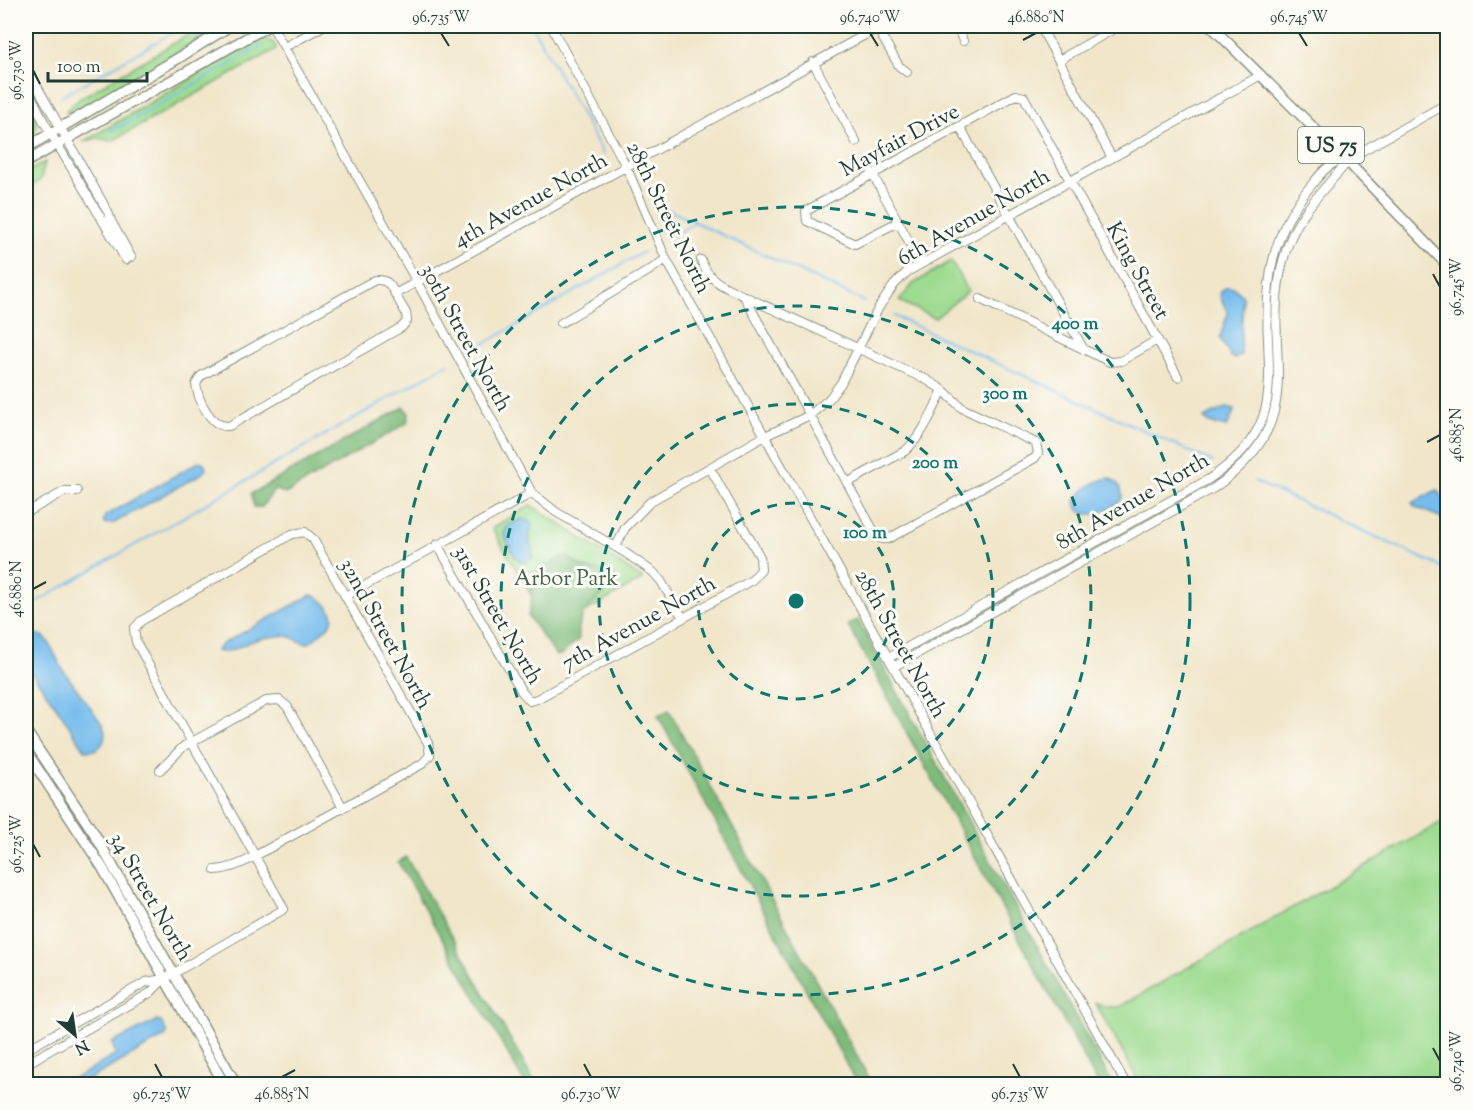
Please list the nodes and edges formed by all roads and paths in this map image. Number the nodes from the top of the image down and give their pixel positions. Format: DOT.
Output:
graph roads {
  1 [pos="230,26"];
  2 [pos="270,26"];
  3 [pos="323,26"];
  4 [pos="551,26"];
  5 [pos="957,26"];
  6 [pos="1040,26"];
  7 [pos="1119,26"];
  8 [pos="1211,26"];
  9 [pos="879,27"];
  10 [pos="963,41"];
  11 [pos="285,47"];
  12 [pos="1059,60"];
  13 [pos="813,62"];
  14 [pos="907,72"];
  15 [pos="1261,75"];
  16 [pos="26,76"];
  17 [pos="1448,103"];
  18 [pos="960,127"];
  19 [pos="61,128"];
  20 [pos="51,134"];
  21 [pos="66,138"];
  22 [pos="856,142"];
  23 [pos="57,144"];
  24 [pos="26,148"];
  25 [pos="1112,158"];
  26 [pos="1346,160"];
  27 [pos="26,162"];
  28 [pos="626,166"];
  29 [pos="872,173"];
  30 [pos="1070,181"];
  31 [pos="1010,214"];
  32 [pos="898,222"];
  33 [pos="666,259"];
  34 [pos="701,260"];
  35 [pos="921,264"];
  36 [pos="1448,266"];
  37 [pos="417,282"];
  38 [pos="395,294"];
  39 [pos="744,296"];
  40 [pos="980,299"];
  41 [pos="561,323"];
  42 [pos="1157,340"];
  43 [pos="859,347"];
  44 [pos="1084,350"];
  45 [pos="1178,377"];
  46 [pos="943,390"];
  47 [pos="810,415"];
  48 [pos="765,436"];
  49 [pos="1253,437"];
  50 [pos="1265,444"];
  51 [pos="710,468"];
  52 [pos="847,483"];
  53 [pos="77,491"];
  54 [pos="532,493"];
  55 [pos="26,513"];
  56 [pos="437,544"];
  57 [pos="616,547"];
  58 [pos="346,596"];
  59 [pos="682,618"];
  60 [pos="890,657"];
  61 [pos="895,666"];
  62 [pos="530,700"];
  63 [pos="26,731"];
  64 [pos="192,742"];
  65 [pos="26,750"];
  66 [pos="160,770"];
  67 [pos="343,808"];
  68 [pos="255,856"];
  69 [pos="215,870"];
  70 [pos="173,974"];
  71 [pos="164,979"];
  72 [pos="26,1050"];
  73 [pos="26,1064"];
  74 [pos="224,1084"];
  75 [pos="236,1084"];
  76 [pos="1126,1084"];
  1 -- 19 [label="main road"];
  2 -- 11 [label="street, 30th Street North"];
  2 -- 21 [label="main road"];
  3 -- 11 [label="street"];
  4 -- 28 [label="street, 28th Street North"];
  5 -- 10 [label="street"];
  6 -- 12 [label="street"];
  7 -- 12 [label="street"];
  8 -- 15 [label="main road, US 75"];
  9 -- 13 [label="street, 4th Avenue North"];
  9 -- 14 [label="street"];
  11 -- 37 [label="street, 30th Street North"];
  12 -- 25 [label="street"];
  13 -- 22 [label="street"];
  13 -- 28 [label="street, 4th Avenue North"];
  15 -- 25 [label="street, 6th Avenue North"];
  15 -- 26 [label="main road, US 75"];
  16 -- 19 [label="street"];
  16 -- 20 [label="street"];
  17 -- 26 [label="street"];
  18 -- 29 [label="street, Mayfair Drive"];
  18 -- 30 [label="street, Mayfair Drive"];
  18 -- 31 [label="street"];
  19 -- 20 [label="main road"];
  19 -- 21 [label="street"];
  20 -- 23 [label="street"];
  20 -- 24 [label="main road"];
  21 -- 23 [label="main road"];
  21 -- 23 [label="street"];
  23 -- 27 [label="main road"];
  25 -- 30 [label="street, 6th Avenue North"];
  26 -- 36 [label="main road, US 75"];
  26 -- 49 [label="street, 8th Avenue North"];
  26 -- 50 [label="street, 8th Avenue North"];
  28 -- 33 [label="street, 28th Street North"];
  28 -- 37 [label="street, 4th Avenue North"];
  29 -- 32 [label="street"];
  29 -- 32 [label="street, Mayfair Drive"];
  30 -- 31 [label="street, 6th Avenue North"];
  30 -- 42 [label="street, King Street"];
  31 -- 35 [label="street, 6th Avenue North"];
  31 -- 44 [label="street"];
  32 -- 35 [label="street"];
  33 -- 41 [label="street"];
  33 -- 48 [label="street, 28th Street North"];
  34 -- 39 [label="street"];
  35 -- 43 [label="street, 6th Avenue North"];
  37 -- 38 [label="street, 4th Avenue North"];
  37 -- 54 [label="street, 30th Street North"];
  38 -- 38 [label="street"];
  39 -- 43 [label="street"];
  39 -- 47 [label="street"];
  40 -- 44 [label="street"];
  42 -- 44 [label="street"];
  42 -- 45 [label="street, King Street"];
  43 -- 46 [label="street"];
  43 -- 47 [label="street, 6th Avenue North"];
  46 -- 52 [label="street"];
  46 -- 52 [label="street"];
  47 -- 48 [label="street, 6th Avenue North"];
  47 -- 52 [label="street"];
  48 -- 51 [label="street, 6th Avenue North"];
  48 -- 60 [label="street, 28th Street North"];
  49 -- 50 [label="street"];
  49 -- 60 [label="street, 8th Avenue North"];
  50 -- 61 [label="street, 8th Avenue North"];
  51 -- 57 [label="street, 6th Avenue North"];
  51 -- 59 [label="street, 7th Avenue North"];
  53 -- 55 [label="street"];
  54 -- 56 [label="street"];
  54 -- 57 [label="street, 30th Street North"];
  56 -- 58 [label="street"];
  56 -- 62 [label="street, 31st Street North"];
  57 -- 59 [label="street, 30th Street North"];
  58 -- 64 [label="street, 32nd Street North"];
  58 -- 67 [label="street, 32nd Street North"];
  59 -- 62 [label="street, 7th Avenue North"];
  60 -- 61 [label="street, 28th Street North"];
  61 -- 76 [label="street, 28th Street North"];
  63 -- 70 [label="main road, 34 Street North"];
  64 -- 66 [label="street"];
  64 -- 67 [label="street"];
  64 -- 68 [label="street"];
  65 -- 71 [label="main road"];
  67 -- 68 [label="street"];
  68 -- 69 [label="street"];
  68 -- 70 [label="street"];
  70 -- 71 [label="street"];
  70 -- 75 [label="main road, 34 Street North"];
  71 -- 72 [label="street"];
  71 -- 73 [label="street"];
  71 -- 74 [label="main road"];
}
